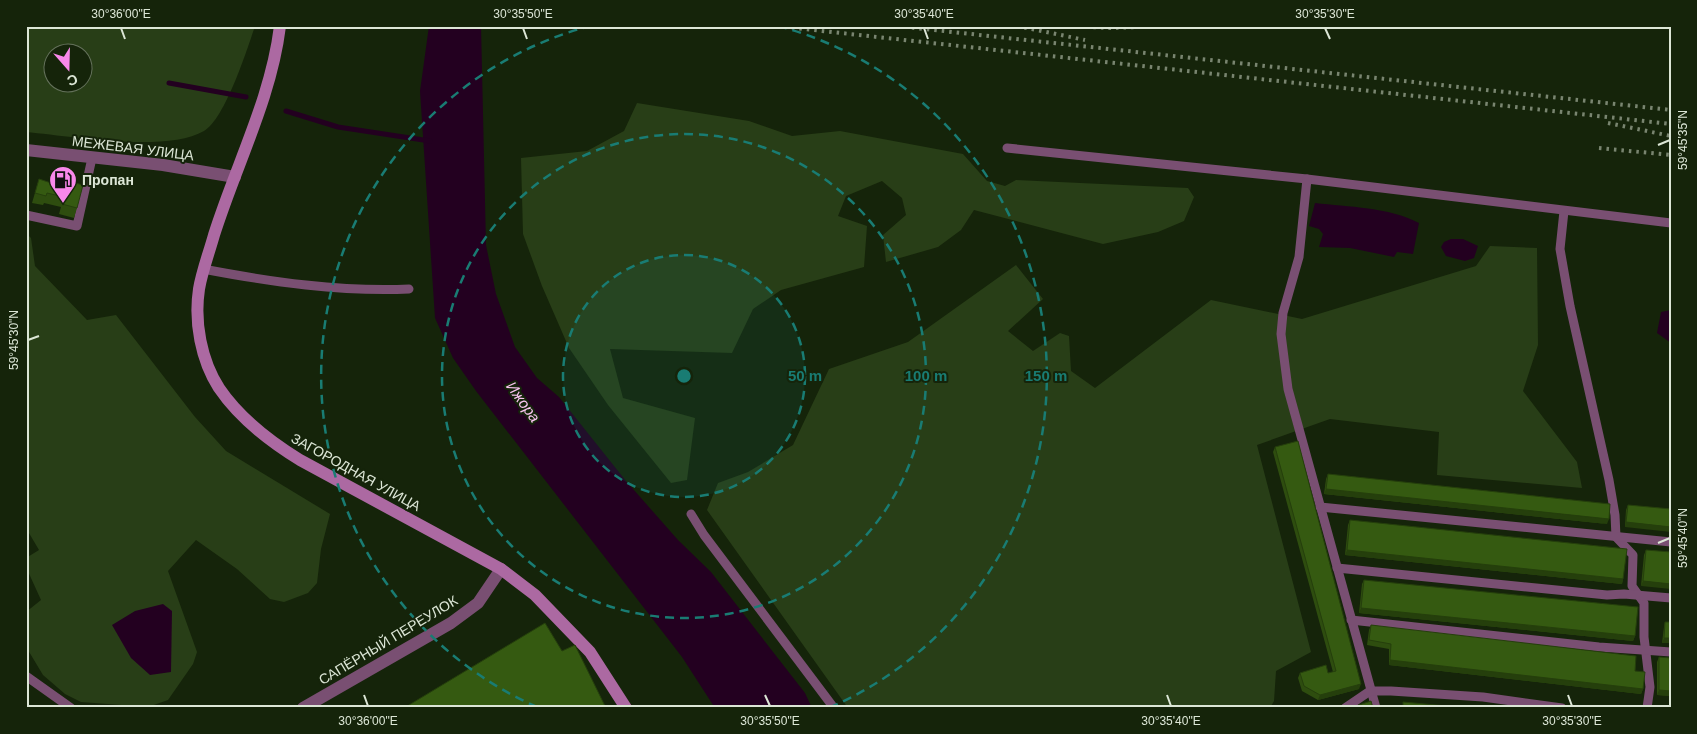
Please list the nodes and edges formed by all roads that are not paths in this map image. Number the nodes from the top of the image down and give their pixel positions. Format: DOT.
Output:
graph roads {
  1 [pos="280,26"];
  2 [pos="1007,148"];
  3 [pos="26,150"];
  4 [pos="92,158"];
  5 [pos="235,177"];
  6 [pos="1307,179"];
  7 [pos="1564,211"];
  8 [pos="26,215"];
  9 [pos="1671,223"];
  10 [pos="204,269"];
  11 [pos="409,289"];
  12 [pos="1320,507"];
  13 [pos="690,514"];
  14 [pos="1616,537"];
  15 [pos="1671,542"];
  16 [pos="1337,568"];
  17 [pos="501,569"];
  18 [pos="1638,595"];
  19 [pos="1671,598"];
  20 [pos="1351,620"];
  21 [pos="1647,650"];
  22 [pos="1671,652"];
  23 [pos="26,676"];
  24 [pos="1370,691"];
  25 [pos="71,708"];
  26 [pos="303,708"];
  27 [pos="626,708"];
  28 [pos="834,708"];
  29 [pos="1345,708"];
  30 [pos="1376,708"];
  31 [pos="1562,708"];
  32 [pos="1647,708"];
  1 -- 5 [label="main road, ЗАГОРОДНАЯ УЛИЦА"];
  2 -- 6 [label="lane"];
  3 -- 4 [label="street, МЕЖЕВАЯ УЛИЦА"];
  4 -- 5 [label="street, МЕЖЕВАЯ УЛИЦА"];
  4 -- 8 [label="lane"];
  5 -- 10 [label="main road, ЗАГОРОДНАЯ УЛИЦА"];
  6 -- 7 [label="lane"];
  6 -- 12 [label="lane"];
  7 -- 9 [label="lane"];
  7 -- 14 [label="lane"];
  10 -- 11 [label="lane"];
  10 -- 17 [label="main road, ЗАГОРОДНАЯ УЛИЦА"];
  12 -- 14 [label="lane"];
  12 -- 16 [label="lane"];
  13 -- 28 [label="lane"];
  14 -- 15 [label="lane"];
  14 -- 18 [label="lane"];
  16 -- 18 [label="lane"];
  16 -- 20 [label="lane"];
  17 -- 26 [label="street, САПЁРНЫЙ ПЕРЕУЛОК"];
  17 -- 27 [label="main road, ЗАГОРОДНАЯ УЛИЦА"];
  18 -- 19 [label="lane"];
  18 -- 21 [label="lane"];
  20 -- 21 [label="lane"];
  20 -- 24 [label="lane"];
  21 -- 22 [label="lane"];
  21 -- 32 [label="lane"];
  23 -- 25 [label="lane"];
  24 -- 29 [label="lane"];
  24 -- 30 [label="lane"];
  24 -- 31 [label="lane"];
}
